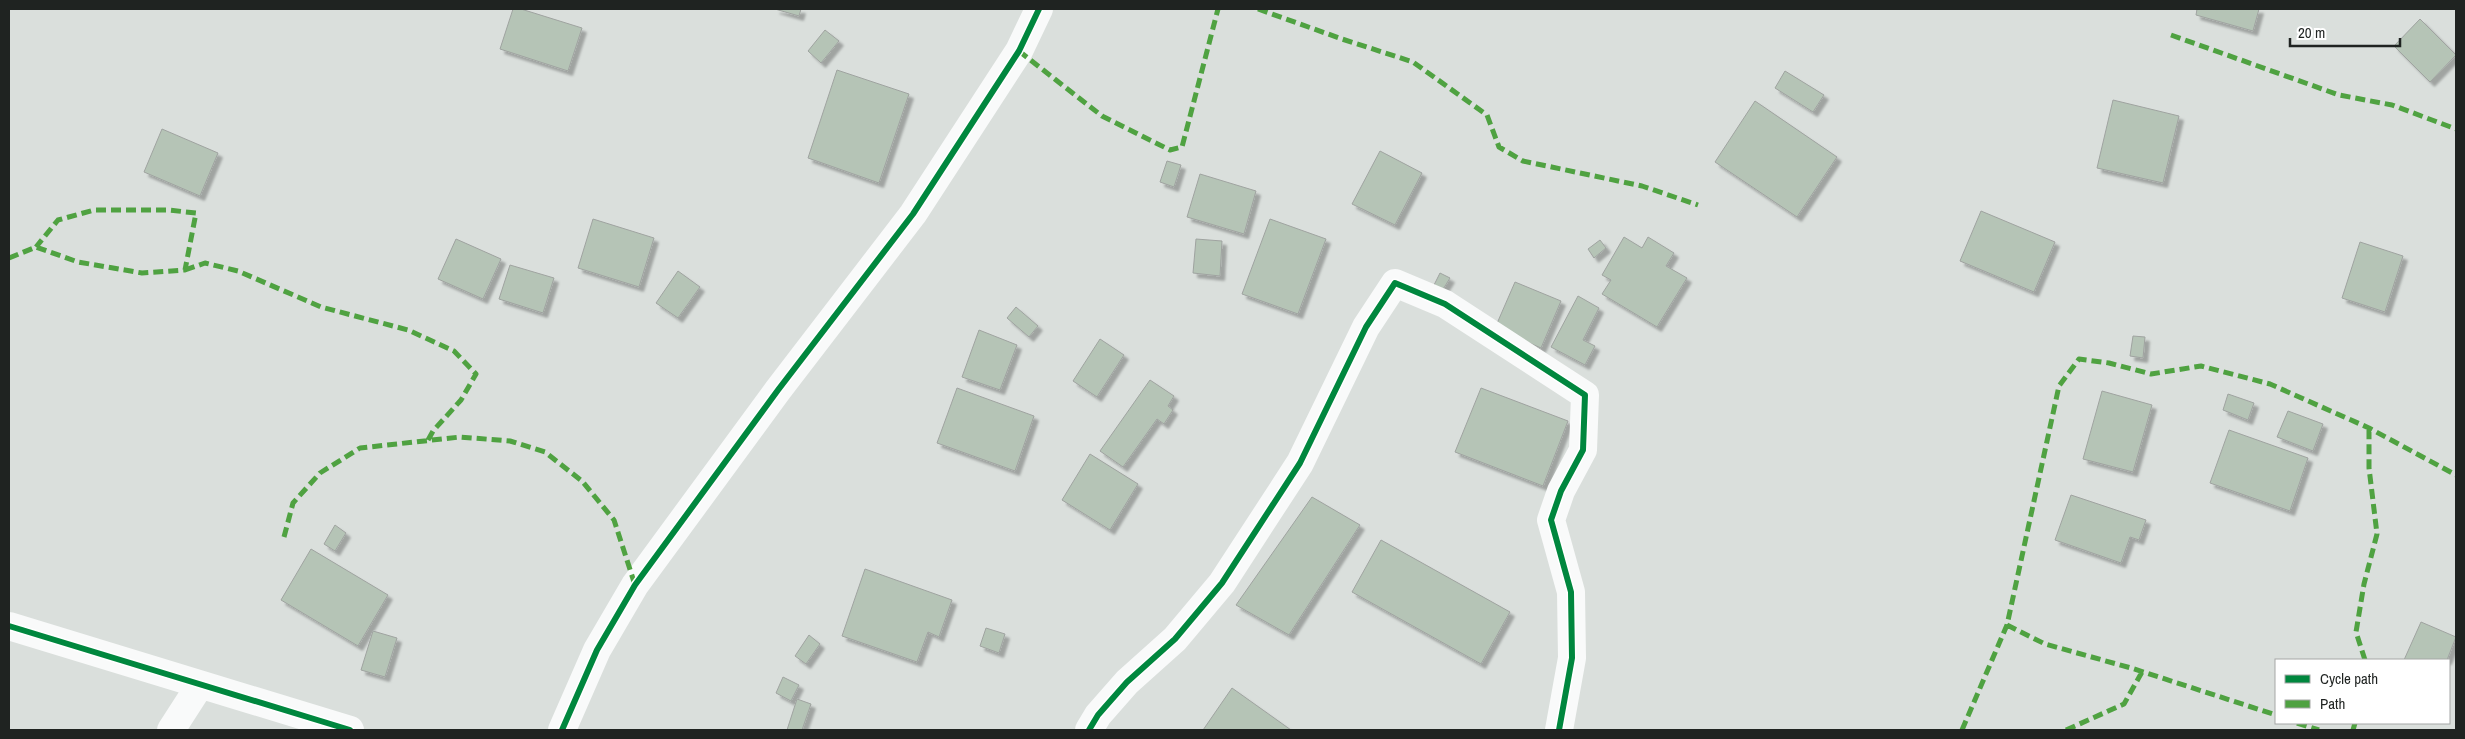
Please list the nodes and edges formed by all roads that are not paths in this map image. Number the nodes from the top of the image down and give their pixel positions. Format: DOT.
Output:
graph roads {
  1 [pos="1039,9"];
  2 [pos="9,626"];
  3 [pos="200,685"];
  4 [pos="171,730"];
  5 [pos="350,730"];
  6 [pos="562,730"];
  7 [pos="1089,730"];
  8 [pos="1559,730"];
  1 -- 6 [label="street"];
  2 -- 3 [label="street"];
  3 -- 4 [label="street"];
  3 -- 5 [label="street"];
  7 -- 8 [label="street"];
}
